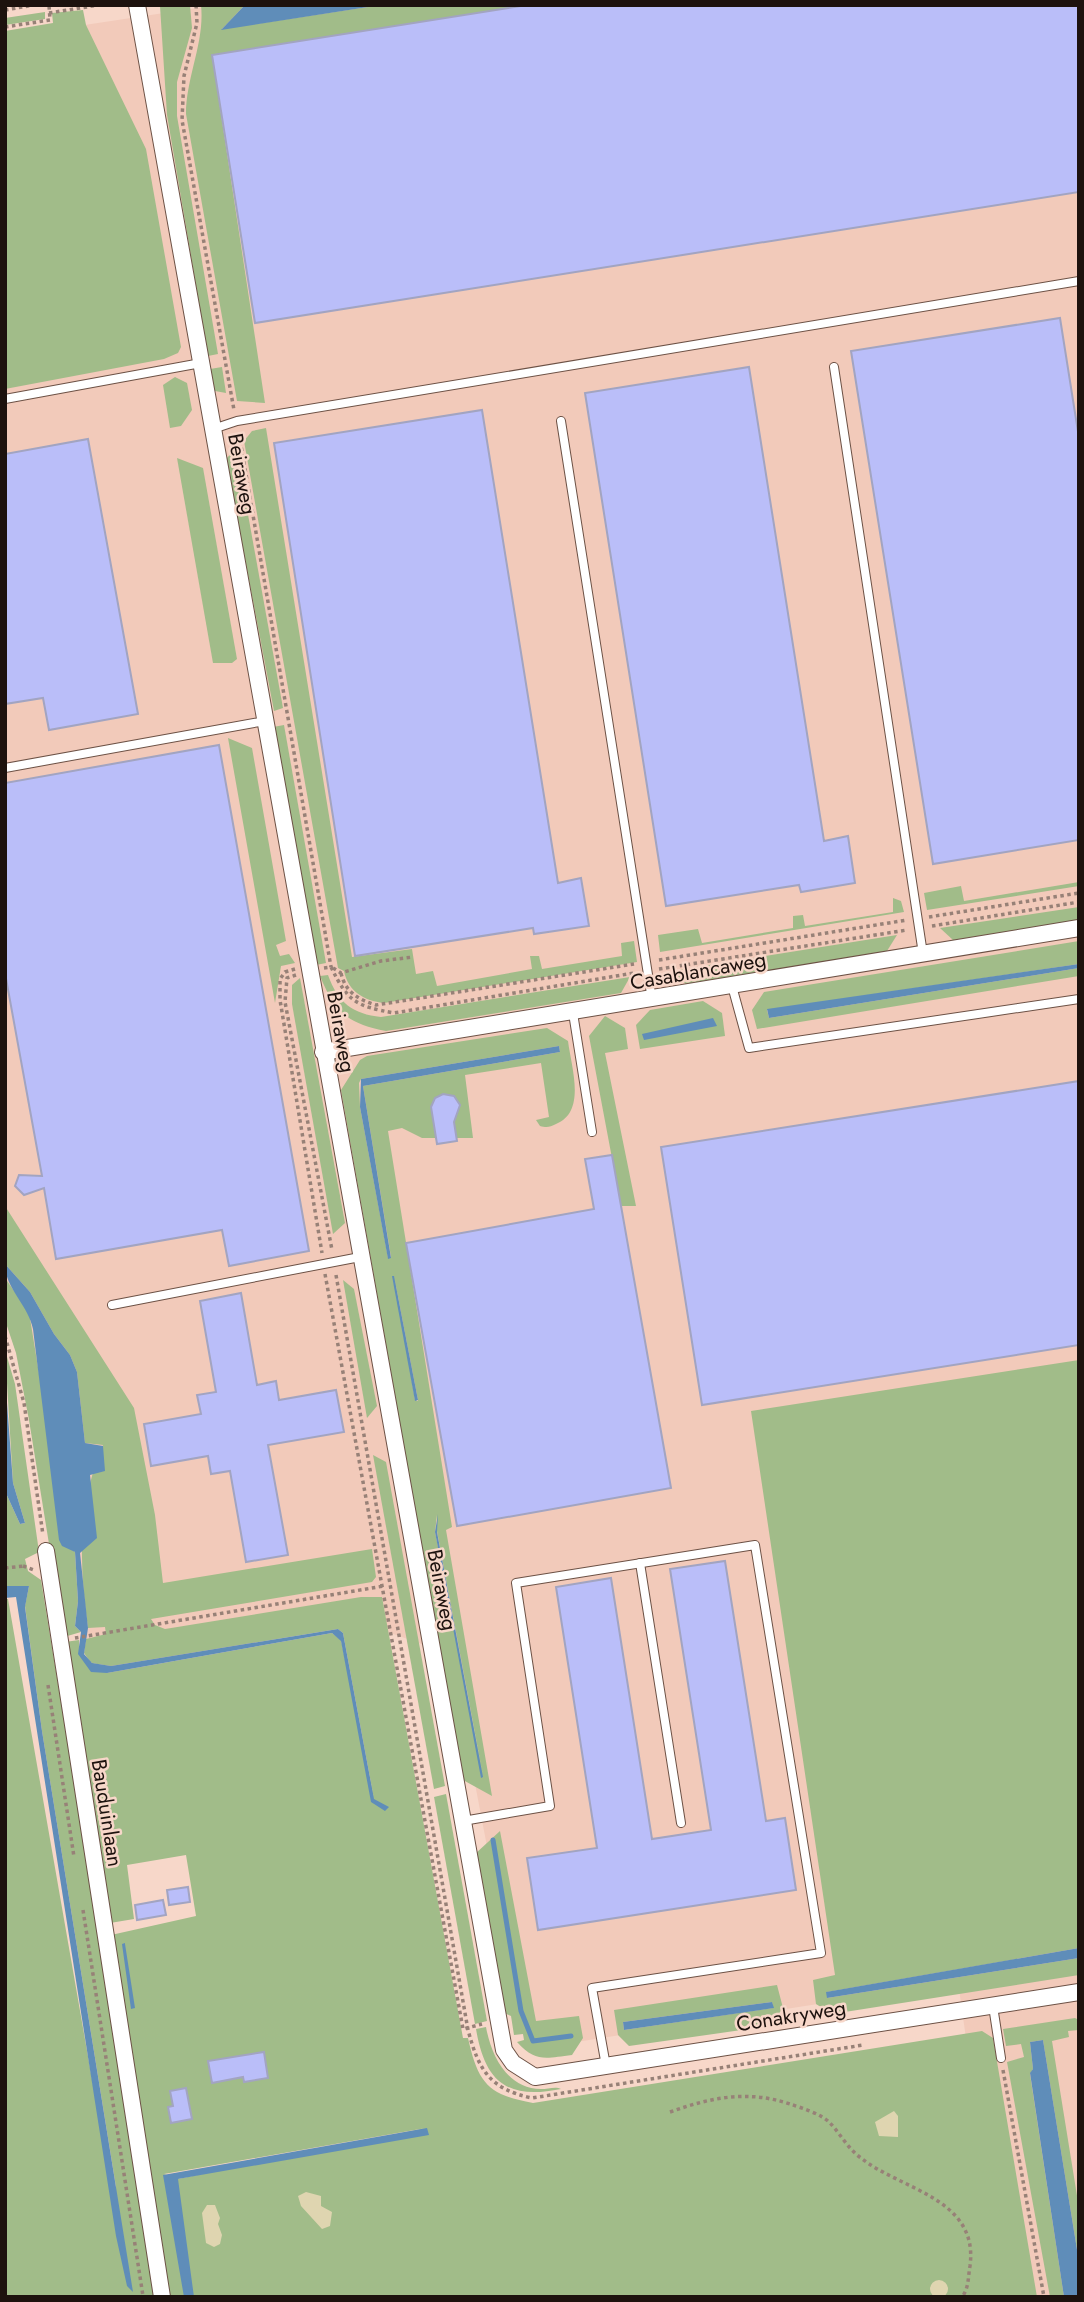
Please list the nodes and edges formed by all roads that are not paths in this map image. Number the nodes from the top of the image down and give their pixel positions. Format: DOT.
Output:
graph roads {
  1 [pos="137,5"];
  2 [pos="1079,281"];
  3 [pos="201,363"];
  4 [pos="834,367"];
  5 [pos="5,399"];
  6 [pos="561,421"];
  7 [pos="213,429"];
  8 [pos="265,721"];
  9 [pos="5,768"];
  10 [pos="1079,928"];
  11 [pos="923,954"];
  12 [pos="732,986"];
  13 [pos="1079,999"];
  14 [pos="652,1000"];
  15 [pos="573,1013"];
  16 [pos="323,1052"];
  17 [pos="592,1132"];
  18 [pos="360,1257"];
  19 [pos="112,1306"];
  20 [pos="46,1551"];
  21 [pos="640,1563"];
  22 [pos="463,1821"];
  23 [pos="681,1823"];
  24 [pos="1079,1992"];
  25 [pos="993,2006"];
  26 [pos="1001,2058"];
  27 [pos="513,2063"];
  28 [pos="606,2066"];
  29 [pos="162,2297"];
  1 -- 3 [label="street, Beiraweg"];
  2 -- 7 [label="lane"];
  3 -- 5 [label="lane"];
  3 -- 7 [label="street, Beiraweg"];
  4 -- 11 [label="lane"];
  6 -- 14 [label="lane"];
  7 -- 8 [label="street, Beiraweg"];
  8 -- 9 [label="lane"];
  8 -- 16 [label="street, Beiraweg"];
  10 -- 11 [label="street, Casablancaweg"];
  11 -- 12 [label="street, Casablancaweg"];
  12 -- 13 [label="lane"];
  12 -- 14 [label="street, Casablancaweg"];
  14 -- 15 [label="street, Casablancaweg"];
  15 -- 16 [label="street, Casablancaweg"];
  15 -- 17 [label="lane"];
  16 -- 18 [label="street, Beiraweg"];
  18 -- 19 [label="lane"];
  18 -- 22 [label="street, Beiraweg"];
  20 -- 29 [label="street, Bauduinlaan"];
  21 -- 22 [label="lane"];
  21 -- 23 [label="lane"];
  21 -- 28 [label="lane"];
  22 -- 27 [label="street, Beiraweg"];
  24 -- 25 [label="street, Conakryweg"];
  25 -- 26 [label="lane"];
  25 -- 28 [label="street, Conakryweg"];
  27 -- 28 [label="street, Conakryweg"];
}
